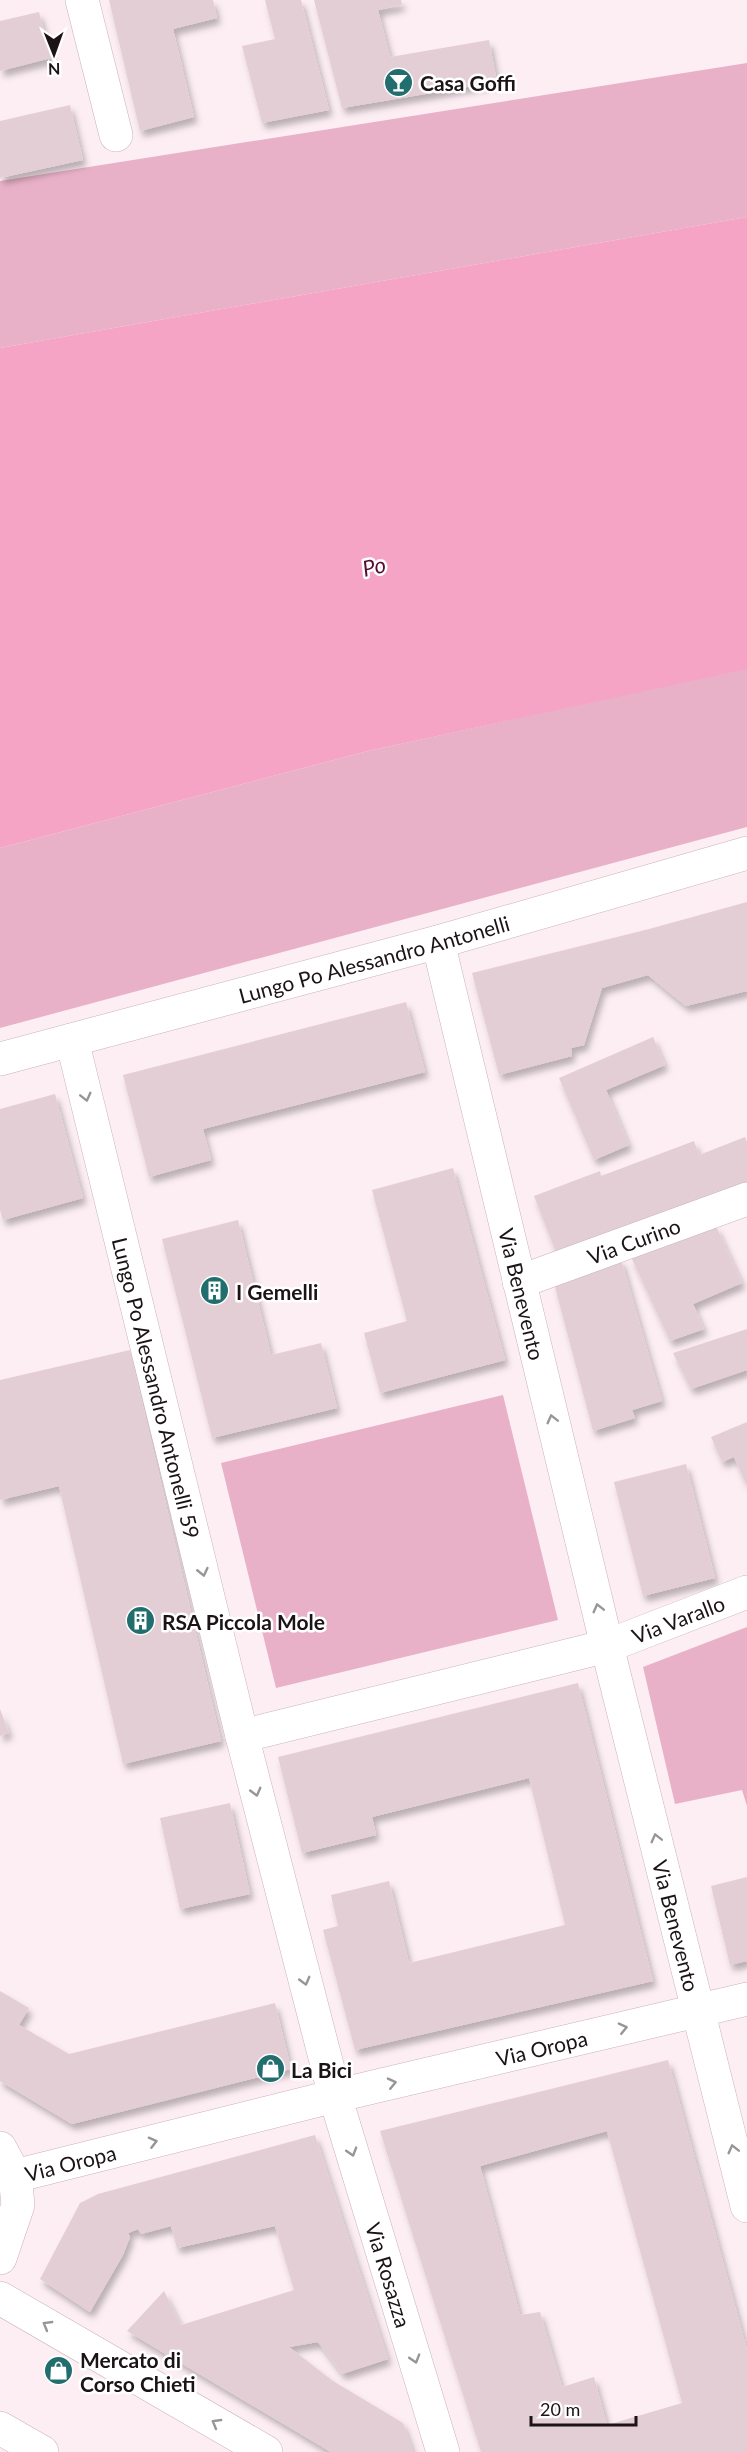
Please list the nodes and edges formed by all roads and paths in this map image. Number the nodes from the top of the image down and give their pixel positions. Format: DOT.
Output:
graph roads {
  1 [pos="82,0"];
  2 [pos="116,135"];
  3 [pos="747,853"];
  4 [pos="438,942"];
  5 [pos="72,1040"];
  6 [pos="0,1059"];
  7 [pos="747,1199"];
  8 [pos="519,1282"];
  9 [pos="747,1592"];
  10 [pos="607,1646"];
  11 [pos="242,1736"];
  12 [pos="747,1999"];
  13 [pos="700,2010"];
  14 [pos="335,2096"];
  15 [pos="7,2162"];
  16 [pos="747,2206"];
  17 [pos="0,2258"];
  18 [pos="0,2298"];
  19 [pos="0,2428"];
  20 [pos="42,2452"];
  21 [pos="266,2452"];
  22 [pos="443,2452"];
  1 -- 2 [label="street"];
  3 -- 4 [label="street, Lungo Po Alessandro Antonelli"];
  4 -- 5 [label="street, Lungo Po Alessandro Antonelli"];
  4 -- 8 [label="street, Via Benevento"];
  5 -- 6 [label="street, Lungo Po Alessandro Antonelli"];
  5 -- 11 [label="street, Lungo Po Alessandro Antonelli 59, one-way"];
  7 -- 8 [label="street, Via Curino"];
  10 -- 8 [label="street, Via Benevento, one-way"];
  9 -- 10 [label="street, Via Varallo"];
  10 -- 11 [label="street"];
  13 -- 10 [label="street, Via Benevento, one-way"];
  11 -- 14 [label="street, one-way"];
  12 -- 13 [label="street, Via Oropa"];
  14 -- 13 [label="street, Via Oropa, one-way"];
  16 -- 13 [label="street, Via Benevento, one-way"];
  15 -- 14 [label="street, Via Oropa, one-way"];
  14 -- 22 [label="street, Via Rosazza, one-way"];
  15 -- 17 [label="street"];
  21 -- 18 [label="street, one-way"];
  19 -- 20 [label="street"];
}
